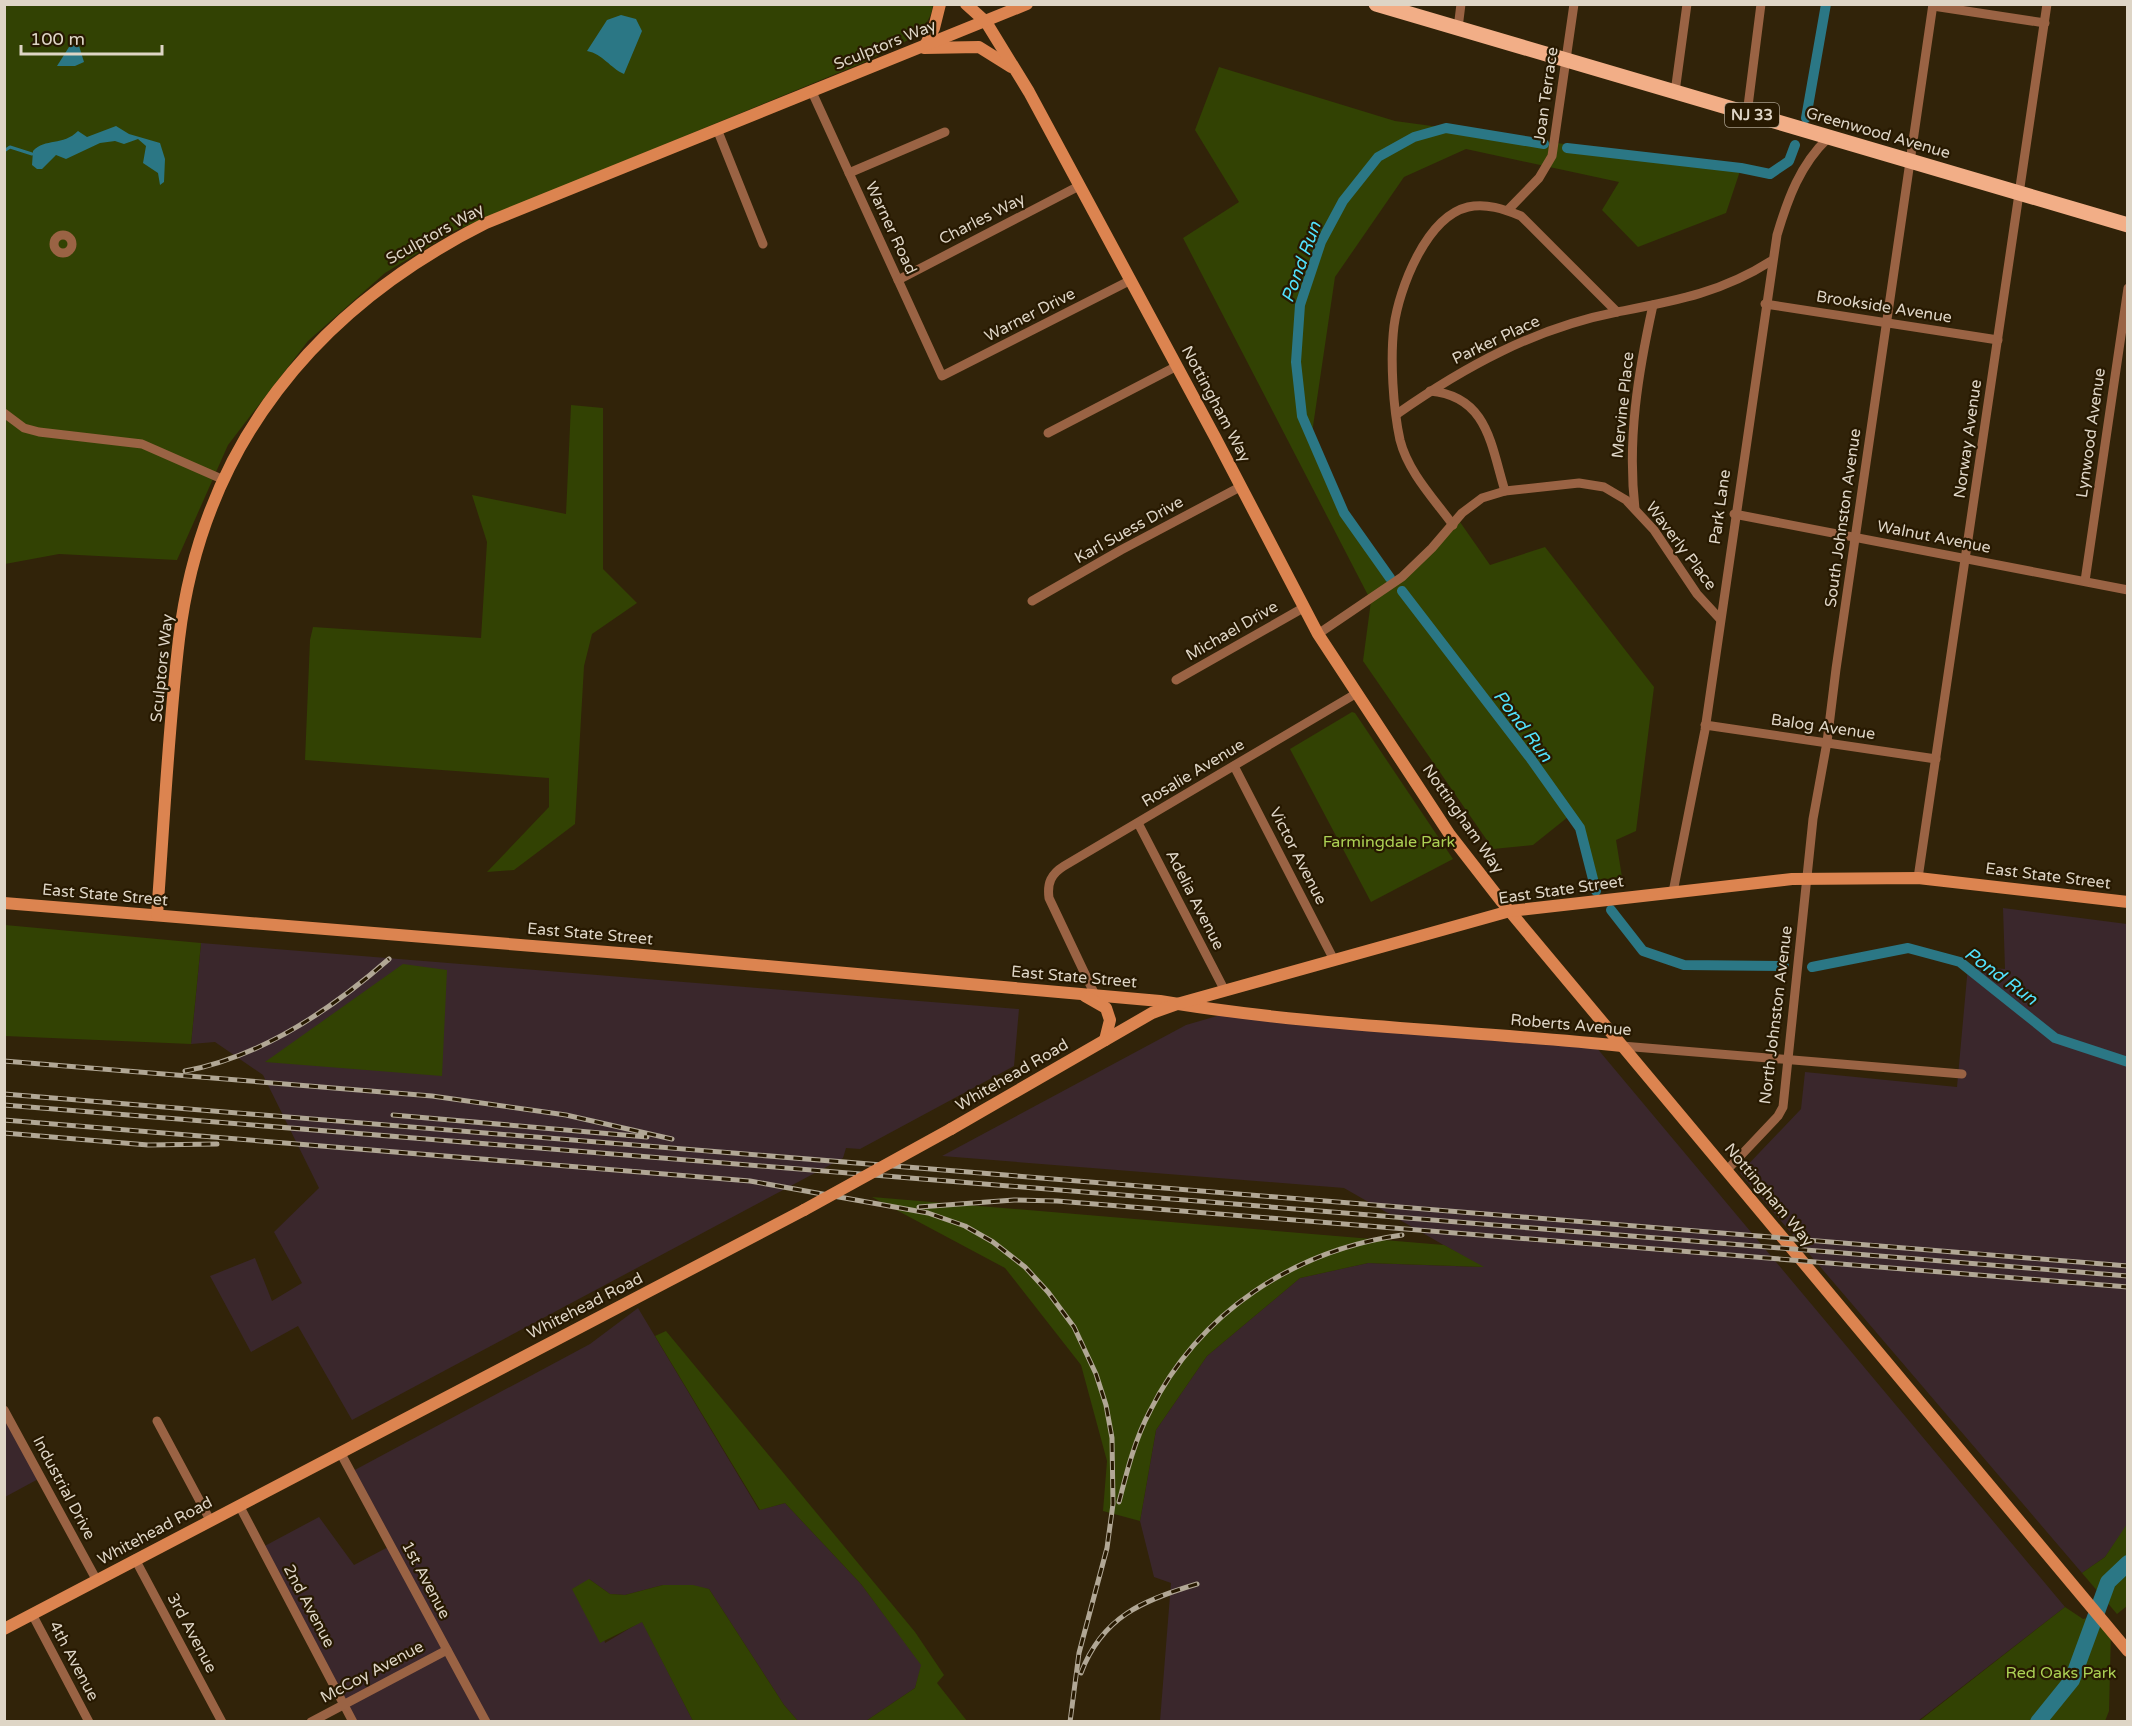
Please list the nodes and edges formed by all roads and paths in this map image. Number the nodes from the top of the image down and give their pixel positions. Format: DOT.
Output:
graph roads {
  1 [pos="940,4"];
  2 [pos="966,4"];
  3 [pos="1027,4"];
  4 [pos="1377,4"];
  5 [pos="1461,4"];
  6 [pos="1574,4"];
  7 [pos="1687,4"];
  8 [pos="1761,4"];
  9 [pos="2047,4"];
  10 [pos="1933,5"];
  11 [pos="986,22"];
  12 [pos="2045,23"];
  13 [pos="1458,28"];
  14 [pos="924,48"];
  15 [pos="1566,60"];
  16 [pos="1015,70"];
  17 [pos="812,92"];
  18 [pos="1675,92"];
  19 [pos="1747,114"];
  20 [pos="717,129"];
  21 [pos="945,132"];
  22 [pos="1828,138"];
  23 [pos="1910,161"];
  24 [pos="849,173"];
  25 [pos="1079,186"];
  26 [pos="2019,193"];
  27 [pos="1508,210"];
  28 [pos="2127,225"];
  29 [pos="763,244"];
  30 [pos="1771,261"];
  31 [pos="898,280"];
  32 [pos="1131,280"];
  33 [pos="2127,288"];
  34 [pos="1765,304"];
  35 [pos="1653,305"];
  36 [pos="1617,312"];
  37 [pos="1887,323"];
  38 [pos="1998,340"];
  39 [pos="1177,366"];
  40 [pos="942,376"];
  41 [pos="1430,391"];
  42 [pos="4,413"];
  43 [pos="1397,414"];
  44 [pos="1048,433"];
  45 [pos="224,480"];
  46 [pos="1240,487"];
  47 [pos="1505,491"];
  48 [pos="1635,509"];
  49 [pos="1734,514"];
  50 [pos="1453,525"];
  51 [pos="1855,537"];
  52 [pos="1966,558"];
  53 [pos="2085,582"];
  54 [pos="2127,590"];
  55 [pos="1032,601"];
  56 [pos="1303,608"];
  57 [pos="1720,619"];
  58 [pos="1318,634"];
  59 [pos="1176,680"];
  60 [pos="1357,693"];
  61 [pos="1705,725"];
  62 [pos="1827,742"];
  63 [pos="1936,759"];
  64 [pos="1234,766"];
  65 [pos="1138,824"];
  66 [pos="1806,878"];
  67 [pos="1918,878"];
  68 [pos="1673,892"];
  69 [pos="2127,902"];
  70 [pos="4,903"];
  71 [pos="1510,911"];
  72 [pos="157,915"];
  73 [pos="1334,960"];
  74 [pos="1225,991"];
  75 [pos="1088,994"];
  76 [pos="1177,1004"];
  77 [pos="1105,1040"];
  78 [pos="1622,1046"];
  79 [pos="1788,1058"];
  80 [pos="1962,1074"];
  81 [pos="1727,1170"];
  82 [pos="4,1410"];
  83 [pos="157,1421"];
  84 [pos="340,1452"];
  85 [pos="239,1505"];
  86 [pos="210,1520"];
  87 [pos="135,1559"];
  88 [pos="96,1579"];
  89 [pos="32,1614"];
  90 [pos="4,1629"];
  91 [pos="447,1650"];
  92 [pos="2127,1651"];
  93 [pos="344,1704"];
  94 [pos="89,1722"];
  95 [pos="222,1722"];
  96 [pos="311,1722"];
  97 [pos="353,1722"];
  98 [pos="486,1722"];
  1 -- 14 [label="street"];
  2 -- 11 [label="street, Nottingham Way"];
  3 -- 11 [label="street, Sculptors Way"];
  4 -- 13 [label="main road, Greenwood Avenue / NJ 33"];
  5 -- 13 [label="street"];
  6 -- 15 [label="street, Joan Terrace"];
  7 -- 18 [label="street"];
  8 -- 19 [label="street"];
  9 -- 12 [label="street, Norway Avenue"];
  10 -- 12 [label="street"];
  10 -- 23 [label="street, South Johnston Avenue"];
  11 -- 14 [label="street, Sculptors Way"];
  11 -- 16 [label="street, Nottingham Way"];
  12 -- 26 [label="street, Norway Avenue"];
  13 -- 15 [label="main road, Greenwood Avenue / NJ 33"];
  14 -- 16 [label="street"];
  14 -- 17 [label="street, Sculptors Way"];
  15 -- 18 [label="main road, Greenwood Avenue / NJ 33"];
  15 -- 27 [label="street, Joan Terrace"];
  16 -- 25 [label="street, Nottingham Way"];
  17 -- 20 [label="street, Sculptors Way"];
  17 -- 24 [label="street, Warner Road"];
  18 -- 19 [label="main road, Greenwood Avenue / NJ 33"];
  19 -- 22 [label="main road, Greenwood Avenue / NJ 33"];
  20 -- 29 [label="street"];
  20 -- 45 [label="street, Sculptors Way"];
  21 -- 24 [label="street"];
  22 -- 23 [label="main road, Greenwood Avenue / NJ 33"];
  22 -- 30 [label="street, Park Lane"];
  23 -- 26 [label="main road, Greenwood Avenue / NJ 33"];
  23 -- 37 [label="street, South Johnston Avenue"];
  24 -- 31 [label="street, Warner Road"];
  25 -- 31 [label="street, Charles Way"];
  25 -- 32 [label="street, Nottingham Way"];
  26 -- 28 [label="main road, Greenwood Avenue / NJ 33"];
  26 -- 38 [label="street, Norway Avenue"];
  27 -- 36 [label="street"];
  27 -- 43 [label="street"];
  30 -- 34 [label="street, Park Lane"];
  30 -- 35 [label="street, Parker Place"];
  31 -- 40 [label="street, Warner Road"];
  32 -- 39 [label="street, Nottingham Way"];
  32 -- 40 [label="street, Warner Drive"];
  33 -- 53 [label="street, Lynwood Avenue"];
  34 -- 37 [label="street, Brookside Avenue"];
  34 -- 49 [label="street, Park Lane"];
  35 -- 36 [label="street, Parker Place"];
  35 -- 48 [label="street, Mervine Place"];
  36 -- 41 [label="street, Parker Place"];
  37 -- 38 [label="street, Brookside Avenue"];
  37 -- 51 [label="street, South Johnston Avenue"];
  38 -- 52 [label="street, Norway Avenue"];
  39 -- 44 [label="street"];
  39 -- 46 [label="street, Nottingham Way"];
  41 -- 43 [label="street, Parker Place"];
  41 -- 47 [label="street"];
  42 -- 45 [label="street"];
  43 -- 50 [label="street"];
  45 -- 72 [label="street, Sculptors Way"];
  46 -- 55 [label="street, Karl Suess Drive"];
  46 -- 56 [label="street, Nottingham Way"];
  47 -- 48 [label="street, Waverly Place"];
  47 -- 50 [label="street, Waverly Place"];
  48 -- 57 [label="street, Waverly Place"];
  49 -- 51 [label="street, Walnut Avenue"];
  49 -- 57 [label="street, Park Lane"];
  50 -- 58 [label="street, Waverly Place"];
  51 -- 52 [label="street, Walnut Avenue"];
  51 -- 62 [label="street, South Johnston Avenue"];
  52 -- 53 [label="street, Walnut Avenue"];
  52 -- 63 [label="street, Norway Avenue"];
  53 -- 54 [label="street, Walnut Avenue"];
  56 -- 58 [label="street, Nottingham Way"];
  56 -- 59 [label="street, Michael Drive"];
  57 -- 61 [label="street, Park Lane"];
  58 -- 60 [label="street, Nottingham Way"];
  60 -- 64 [label="street, Rosalie Avenue"];
  60 -- 71 [label="street, Nottingham Way"];
  61 -- 62 [label="street, Balog Avenue"];
  61 -- 68 [label="street, Park Lane"];
  62 -- 63 [label="street, Balog Avenue"];
  62 -- 66 [label="street, South Johnston Avenue"];
  63 -- 67 [label="street, Norway Avenue"];
  64 -- 65 [label="street, Rosalie Avenue"];
  64 -- 73 [label="street, Victor Avenue"];
  65 -- 74 [label="street, Adelia Avenue"];
  65 -- 75 [label="street, Rosalie Avenue"];
  66 -- 67 [label="street, East State Street"];
  66 -- 68 [label="street, East State Street"];
  66 -- 79 [label="street, North Johnston Avenue"];
  67 -- 69 [label="street, East State Street"];
  68 -- 71 [label="street, East State Street"];
  70 -- 72 [label="street, East State Street"];
  71 -- 73 [label="street, East State Street"];
  71 -- 78 [label="street, Nottingham Way"];
  72 -- 75 [label="street, East State Street"];
  73 -- 74 [label="street, East State Street"];
  74 -- 76 [label="street, East State Street"];
  75 -- 76 [label="street, East State Street"];
  75 -- 77 [label="street"];
  76 -- 77 [label="street, Whitehead Road"];
  76 -- 78 [label="street, Roberts Avenue"];
  77 -- 84 [label="street, Whitehead Road, bridge"];
  78 -- 79 [label="street, Roberts Avenue"];
  78 -- 81 [label="street, Nottingham Way"];
  79 -- 80 [label="street, Roberts Avenue"];
  79 -- 81 [label="street, North Johnston Avenue"];
  81 -- 92 [label="street, Nottingham Way"];
  82 -- 88 [label="street, Industrial Drive"];
  83 -- 86 [label="street"];
  84 -- 85 [label="street, Whitehead Road"];
  84 -- 91 [label="street, 1st Avenue"];
  85 -- 86 [label="street, Whitehead Road"];
  85 -- 93 [label="street, 2nd Avenue"];
  86 -- 87 [label="street, Whitehead Road"];
  87 -- 88 [label="street, Whitehead Road"];
  87 -- 95 [label="street, 3rd Avenue"];
  88 -- 89 [label="street, Whitehead Road"];
  89 -- 90 [label="street, Whitehead Road"];
  89 -- 94 [label="street, 4th Avenue"];
  91 -- 93 [label="street, McCoy Avenue"];
  91 -- 98 [label="street, 1st Avenue"];
  93 -- 96 [label="street, McCoy Avenue"];
  93 -- 97 [label="street, 2nd Avenue"];
}
